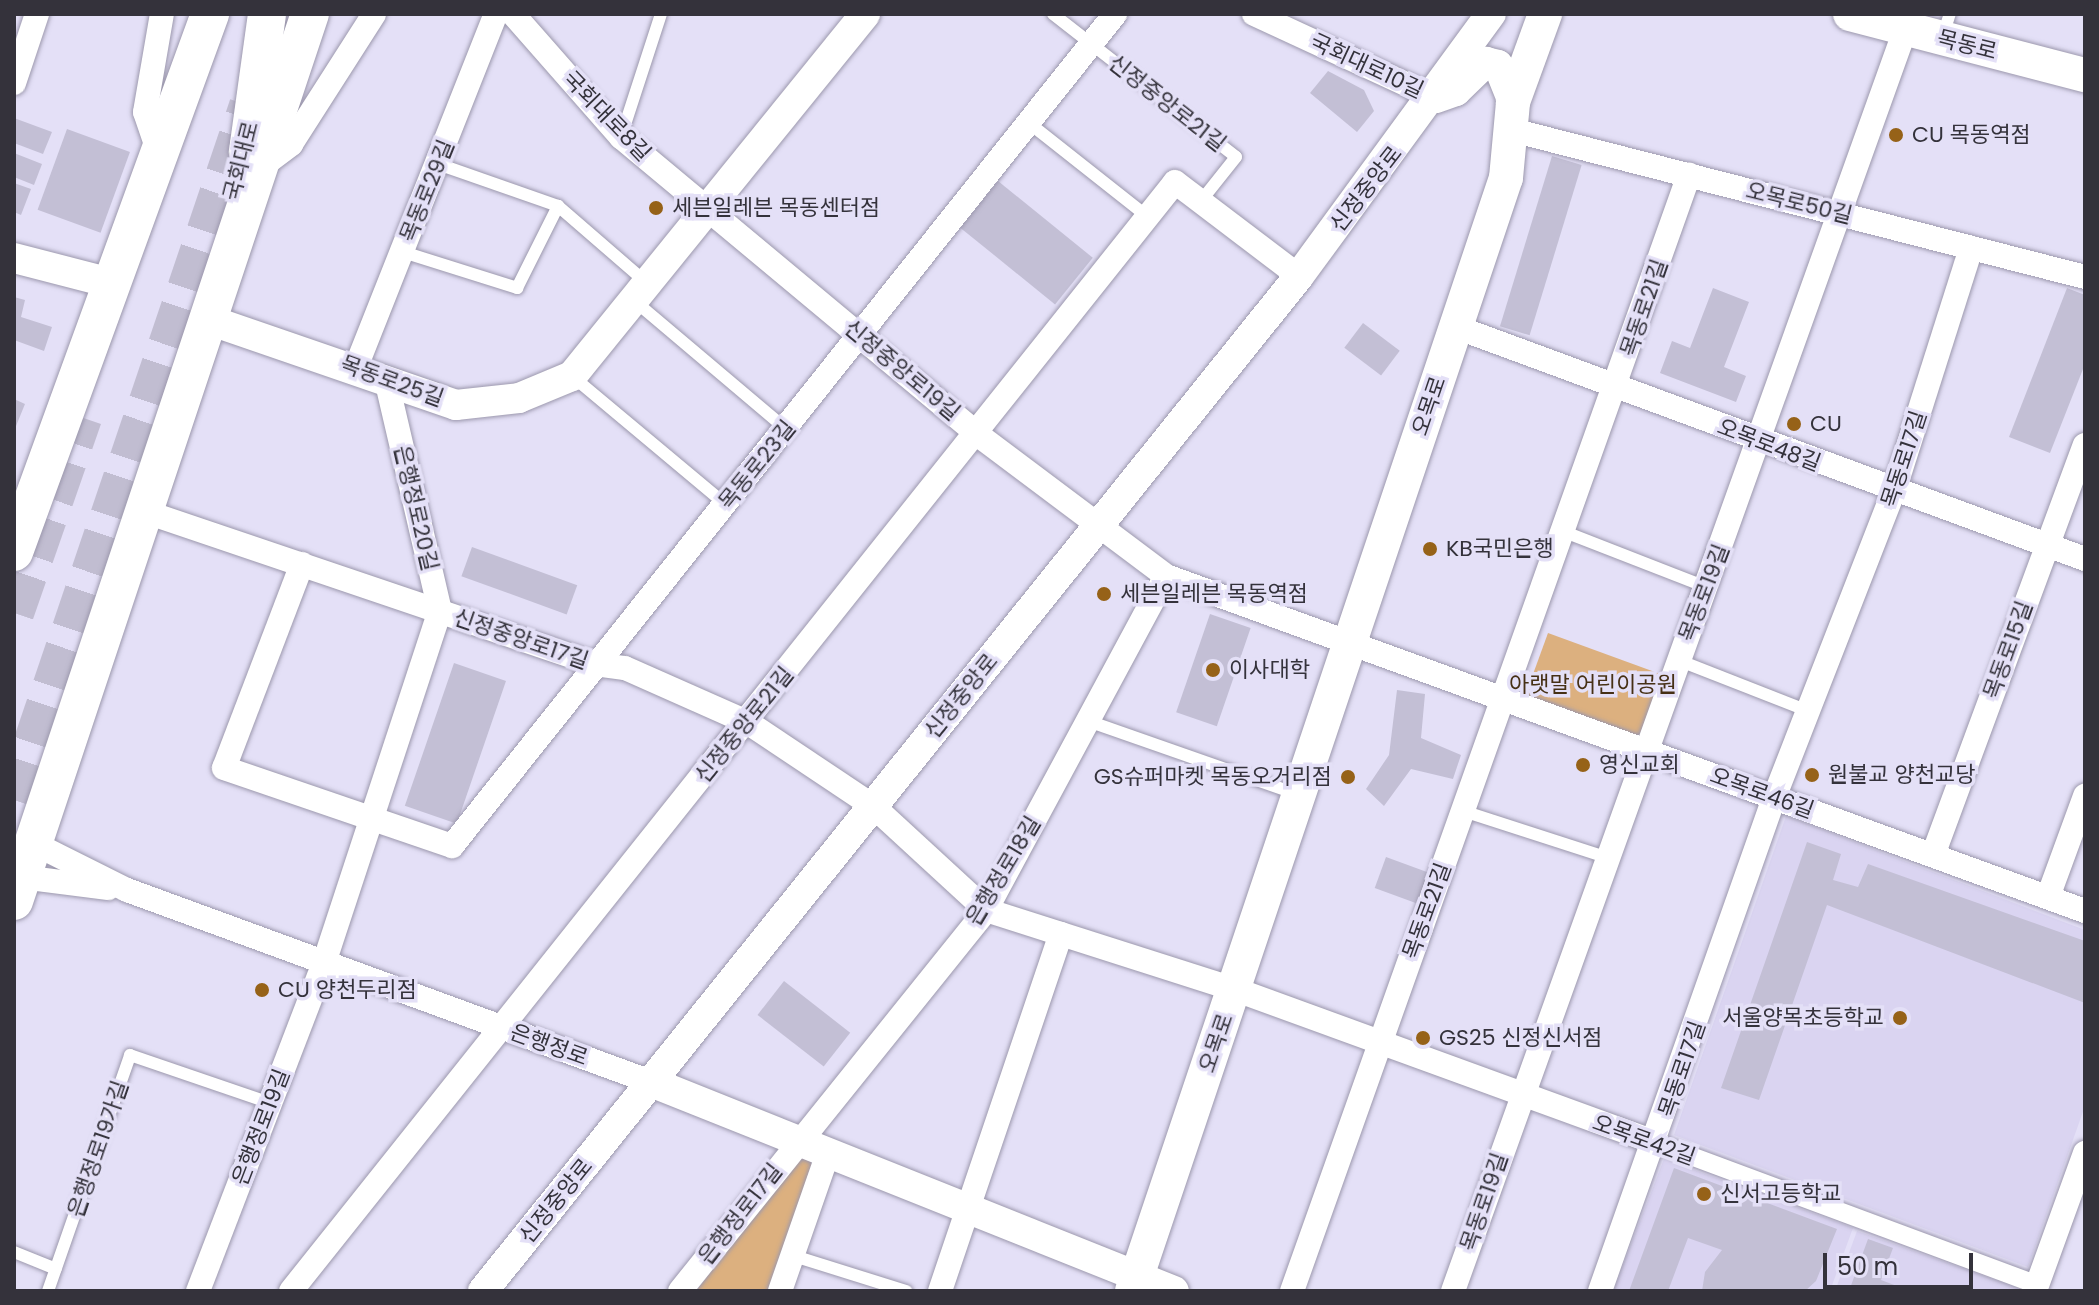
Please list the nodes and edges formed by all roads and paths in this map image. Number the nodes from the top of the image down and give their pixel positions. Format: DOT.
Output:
graph roads {
  1 [pos="37,14"];
  2 [pos="162,14"];
  3 [pos="210,14"];
  4 [pos="237,14"];
  5 [pos="267,14"];
  6 [pos="310,14"];
  7 [pos="374,14"];
  8 [pos="496,14"];
  9 [pos="513,14"];
  10 [pos="661,14"];
  11 [pos="865,14"];
  12 [pos="1053,14"];
  13 [pos="1115,14"];
  14 [pos="1254,14"];
  15 [pos="1491,14"];
  16 [pos="1545,14"];
  17 [pos="1850,14"];
  18 [pos="1946,27"];
  19 [pos="1905,30"];
  20 [pos="1092,44"];
  21 [pos="2085,75"];
  22 [pos="14,83"];
  23 [pos="1436,98"];
  24 [pos="1513,116"];
  25 [pos="1029,123"];
  26 [pos="621,137"];
  27 [pos="162,144"];
  28 [pos="438,164"];
  29 [pos="261,167"];
  30 [pos="1689,175"];
  31 [pos="1201,201"];
  32 [pos="558,206"];
  33 [pos="710,211"];
  34 [pos="1842,214"];
  35 [pos="1148,217"];
  36 [pos="1971,248"];
  37 [pos="403,252"];
  38 [pos="14,258"];
  39 [pos="1299,276"];
  40 [pos="2085,277"];
  41 [pos="111,283"];
  42 [pos="644,295"];
  43 [pos="214,315"];
  44 [pos="1456,327"];
  45 [pos="862,336"];
  46 [pos="356,367"];
  47 [pos="572,376"];
  48 [pos="386,379"];
  49 [pos="1616,388"];
  50 [pos="786,429"];
  51 [pos="977,434"];
  52 [pos="1760,442"];
  53 [pos="2085,445"];
  54 [pos="1894,491"];
  55 [pos="725,504"];
  56 [pos="149,513"];
  57 [pos="1100,523"];
  58 [pos="1565,532"];
  59 [pos="2046,545"];
  60 [pos="14,552"];
  61 [pos="2085,559"];
  62 [pos="302,564"];
  63 [pos="1166,576"];
  64 [pos="1706,587"];
  65 [pos="440,611"];
  66 [pos="1351,638"];
  67 [pos="1678,660"];
  68 [pos="595,664"];
  69 [pos="1505,698"];
  70 [pos="1808,711"];
  71 [pos="1088,721"];
  72 [pos="747,722"];
  73 [pos="1644,751"];
  74 [pos="1299,795"];
  75 [pos="2085,796"];
  76 [pos="1774,798"];
  77 [pos="873,806"];
  78 [pos="1463,811"];
  79 [pos="369,818"];
  80 [pos="1933,855"];
  81 [pos="1605,857"];
  82 [pos="23,874"];
  83 [pos="127,890"];
  84 [pos="2048,897"];
  85 [pos="986,910"];
  86 [pos="2085,911"];
  87 [pos="1061,934"];
  88 [pos="324,963"];
  89 [pos="1234,989"];
  90 [pos="501,1027"];
  91 [pos="1377,1045"];
  92 [pos="651,1082"];
  93 [pos="1521,1097"];
  94 [pos="270,1103"];
  95 [pos="799,1138"];
  96 [pos="1656,1143"];
  97 [pos="828,1153"];
  98 [pos="2085,1153"];
  99 [pos="968,1208"];
  100 [pos="14,1252"];
  101 [pos="791,1255"];
  102 [pos="56,1269"];
  103 [pos="1135,1283"];
  104 [pos="2043,1289"];
  105 [pos="48,1291"];
  106 [pos="198,1291"];
  107 [pos="291,1291"];
  108 [pos="483,1291"];
  109 [pos="680,1291"];
  110 [pos="780,1291"];
  111 [pos="906,1291"];
  112 [pos="940,1291"];
  113 [pos="1174,1291"];
  114 [pos="1292,1291"];
  115 [pos="1453,1291"];
  116 [pos="1600,1291"];
  1 -- 22 [label="street"];
  2 -- 27 [label="street"];
  3 -- 27 [label="main road"];
  4 -- 27 [label="main road"];
  5 -- 43 [label="main road, 국회대로"];
  6 -- 29 [label="main road"];
  7 -- 29 [label="street"];
  8 -- 28 [label="street, 목동로29길"];
  9 -- 26 [label="street, 국회대로8길"];
  10 -- 26 [label="lane"];
  11 -- 33 [label="street, 목동로25길"];
  12 -- 20 [label="lane"];
  13 -- 20 [label="street, 목동로23길"];
  14 -- 23 [label="street, 국회대로10길"];
  15 -- 23 [label="street, 신정중앙로"];
  16 -- 24 [label="main road, 오목로"];
  17 -- 19 [label="main road, 목동로"];
  18 -- 19 [label="main road, 목동로"];
  18 -- 21 [label="main road, 목동로"];
  19 -- 34 [label="street, 목동로19길"];
  20 -- 25 [label="street, 목동로23길"];
  20 -- 31 [label="lane, 신정중앙로21길"];
  23 -- 24 [label="street, 신정중앙로"];
  23 -- 39 [label="street, 신정중앙로"];
  24 -- 30 [label="street, 오목로50길"];
  24 -- 44 [label="main road, 오목로"];
  25 -- 35 [label="lane"];
  25 -- 45 [label="street, 목동로23길"];
  26 -- 33 [label="street, 국회대로8길"];
  27 -- 41 [label="main road"];
  28 -- 32 [label="lane"];
  28 -- 37 [label="street, 목동로29길"];
  29 -- 43 [label="main road"];
  30 -- 34 [label="street, 오목로50길"];
  30 -- 49 [label="street, 목동로21길"];
  31 -- 35 [label="street, 신정중앙로21길"];
  31 -- 39 [label="street, 신정중앙로21길"];
  32 -- 37 [label="lane"];
  32 -- 42 [label="lane"];
  33 -- 42 [label="street, 목동로25길"];
  33 -- 45 [label="street, 신정중앙로19길"];
  34 -- 36 [label="street, 오목로50길"];
  34 -- 52 [label="street, 목동로19길"];
  35 -- 51 [label="street, 신정중앙로21길"];
  36 -- 40 [label="street, 오목로50길"];
  36 -- 54 [label="street, 목동로17길"];
  37 -- 46 [label="street, 목동로29길"];
  38 -- 41 [label="street"];
  39 -- 57 [label="street, 신정중앙로"];
  41 -- 60 [label="main road"];
  42 -- 47 [label="street, 목동로25길"];
  42 -- 50 [label="lane"];
  43 -- 46 [label="street, 목동로25길"];
  43 -- 56 [label="main road"];
  44 -- 49 [label="street, 오목로48길"];
  44 -- 66 [label="main road, 오목로"];
  45 -- 50 [label="street, 목동로23길"];
  45 -- 51 [label="street, 신정중앙로19길"];
  46 -- 48 [label="street, 목동로25길"];
  47 -- 48 [label="street, 목동로25길"];
  47 -- 55 [label="lane"];
  48 -- 65 [label="street, 은행정로20길"];
  49 -- 52 [label="street, 오목로48길"];
  49 -- 58 [label="street, 목동로21길"];
  50 -- 55 [label="street, 목동로23길"];
  51 -- 57 [label="street, 신정중앙로19길"];
  51 -- 72 [label="street, 신정중앙로21길"];
  52 -- 54 [label="street, 오목로48길"];
  52 -- 64 [label="street, 목동로19길"];
  53 -- 59 [label="street, 목동로15길"];
  54 -- 59 [label="street, 오목로48길"];
  54 -- 70 [label="street, 목동로17길"];
  55 -- 68 [label="street, 목동로23길"];
  56 -- 62 [label="street, 신정중앙로17길"];
  56 -- 82 [label="main road"];
  57 -- 63 [label="street, 신정중앙로19길"];
  57 -- 77 [label="street, 신정중앙로"];
  58 -- 64 [label="lane"];
  58 -- 69 [label="street, 목동로21길"];
  59 -- 61 [label="street, 오목로48길"];
  59 -- 80 [label="street, 목동로15길"];
  62 -- 65 [label="street, 신정중앙로17길"];
  62 -- 79 [label="street"];
  63 -- 66 [label="street, 오목로46길"];
  63 -- 71 [label="street, 은행정로18길"];
  64 -- 67 [label="street, 목동로19길"];
  65 -- 68 [label="street, 신정중앙로17길"];
  65 -- 79 [label="street"];
  66 -- 69 [label="street, 오목로46길"];
  66 -- 74 [label="main road, 오목로"];
  67 -- 70 [label="lane"];
  67 -- 73 [label="street, 목동로19길"];
  68 -- 72 [label="street, 신정중앙로17길"];
  68 -- 79 [label="street, 목동로23길"];
  69 -- 73 [label="street, 오목로46길"];
  69 -- 78 [label="street, 목동로21길"];
  70 -- 76 [label="street, 목동로17길"];
  71 -- 74 [label="lane"];
  71 -- 85 [label="street, 은행정로18길"];
  72 -- 77 [label="street, 신정중앙로17길"];
  72 -- 90 [label="street, 신정중앙로21길"];
  73 -- 76 [label="street, 오목로46길"];
  73 -- 81 [label="street, 목동로19길"];
  74 -- 89 [label="main road, 오목로"];
  75 -- 84 [label="street"];
  76 -- 80 [label="street, 오목로46길"];
  76 -- 96 [label="street, 목동로17길"];
  77 -- 85 [label="street, 신정중앙로17길"];
  77 -- 92 [label="street, 신정중앙로"];
  78 -- 81 [label="lane"];
  78 -- 91 [label="street, 목동로21길"];
  79 -- 88 [label="street"];
  80 -- 84 [label="street, 오목로46길"];
  81 -- 93 [label="street, 목동로19길"];
  82 -- 83 [label="street, 은행정로"];
  82 -- 83 [label="street, 은행정로"];
  83 -- 88 [label="street, 은행정로"];
  84 -- 86 [label="street, 오목로46길"];
  85 -- 87 [label="street, 오목로42길"];
  85 -- 95 [label="street, 은행정로18길"];
  87 -- 89 [label="street, 오목로42길"];
  87 -- 99 [label="street"];
  88 -- 90 [label="street, 은행정로"];
  88 -- 94 [label="street, 은행정로19길"];
  89 -- 91 [label="street, 오목로42길"];
  89 -- 103 [label="main road, 오목로"];
  90 -- 92 [label="street, 은행정로"];
  90 -- 107 [label="street, 신정중앙로21길"];
  91 -- 93 [label="street, 오목로42길"];
  91 -- 114 [label="street, 목동로21길"];
  92 -- 95 [label="street, 은행정로"];
  92 -- 108 [label="street, 신정중앙로"];
  93 -- 96 [label="street, 오목로42길"];
  93 -- 115 [label="street, 목동로19길"];
  94 -- 102 [label="lane, 은행정로19가길"];
  94 -- 106 [label="street, 은행정로19길"];
  95 -- 97 [label="street, 은행정로"];
  95 -- 109 [label="street, 은행정로17길"];
  96 -- 104 [label="street, 오목로42길"];
  96 -- 116 [label="street, 목동로17길"];
  97 -- 99 [label="street, 은행정로"];
  97 -- 101 [label="street"];
  98 -- 104 [label="street"];
  99 -- 103 [label="street, 은행정로"];
  99 -- 112 [label="street"];
  100 -- 102 [label="lane"];
  101 -- 110 [label="street"];
  101 -- 111 [label="lane"];
  102 -- 105 [label="lane, 은행정로19가길"];
  103 -- 113 [label="street, 은행정로"];
}
